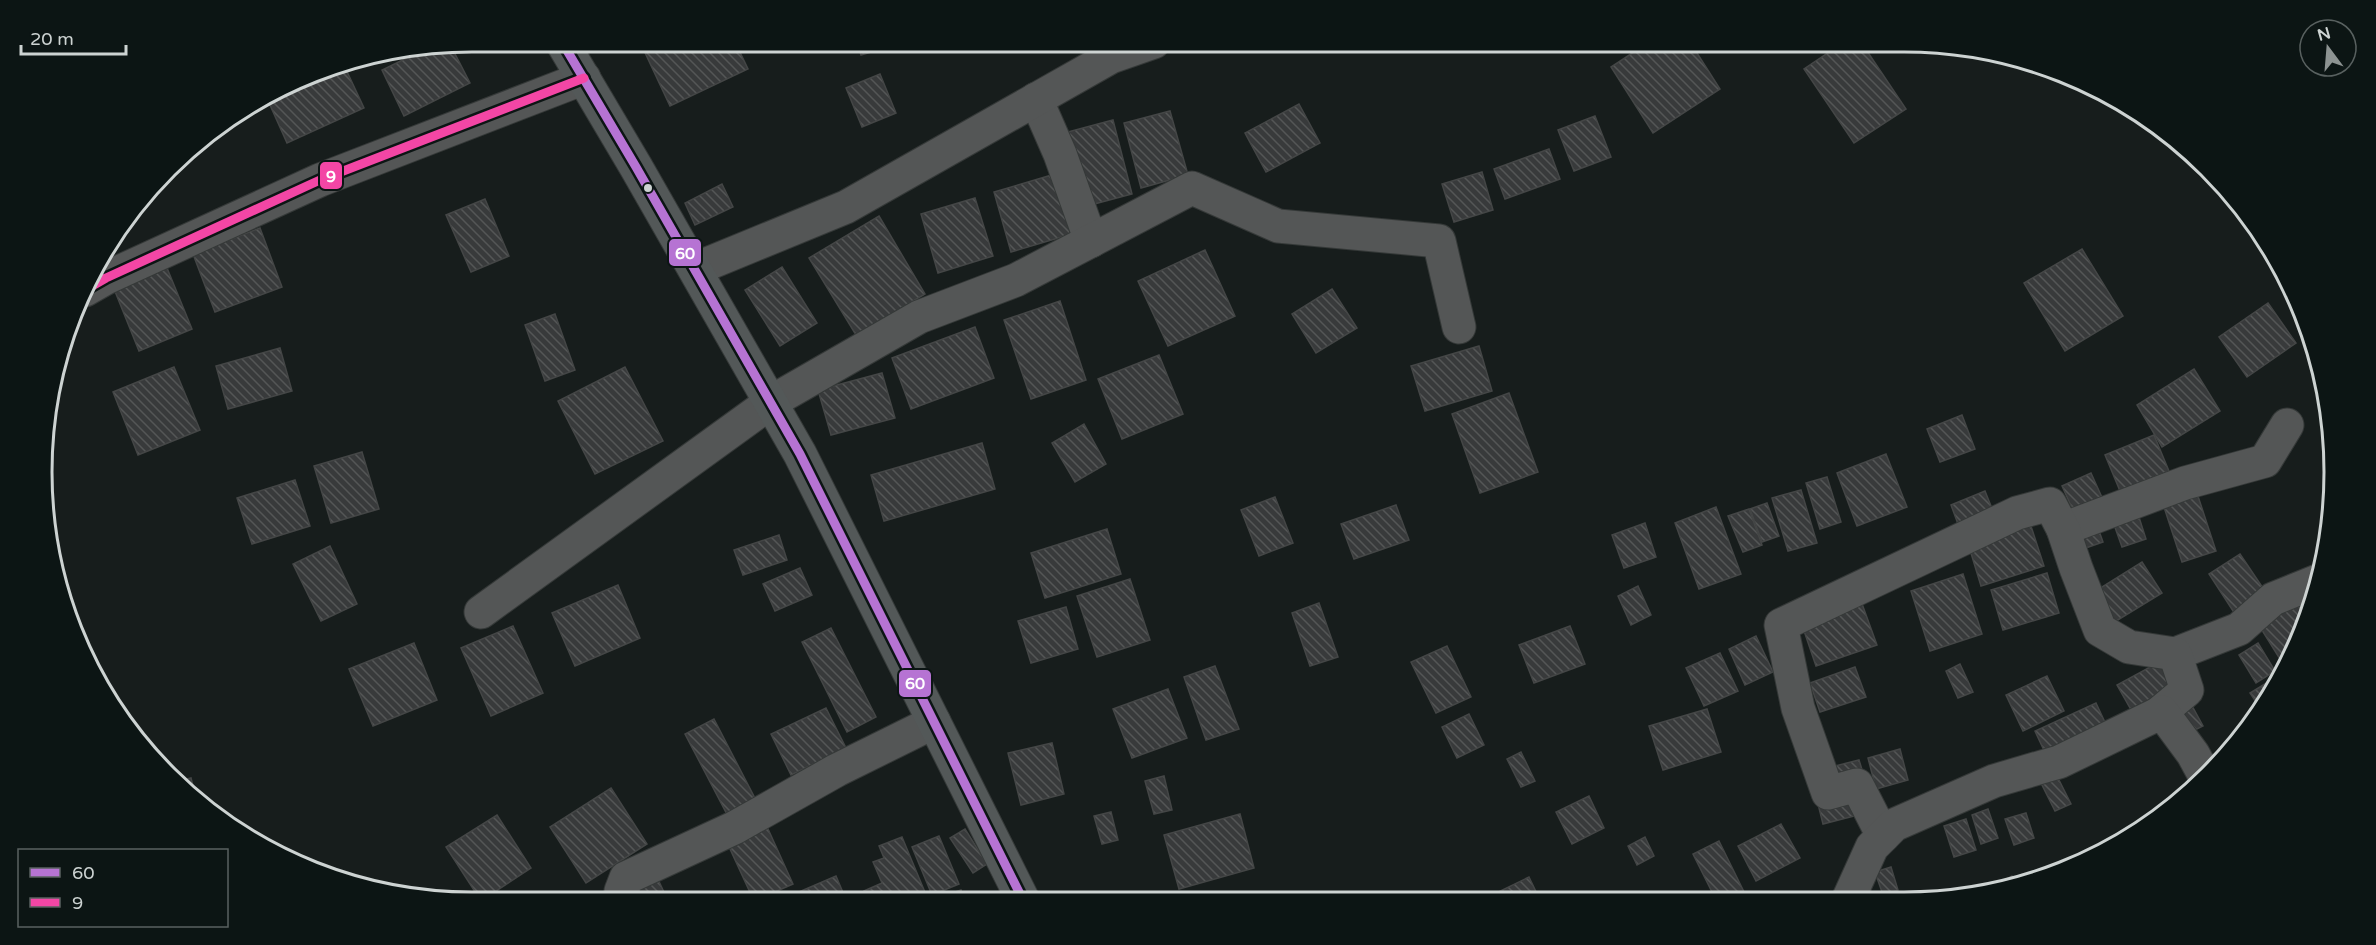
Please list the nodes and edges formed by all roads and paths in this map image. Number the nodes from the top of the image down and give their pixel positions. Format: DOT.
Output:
graph roads {
  1 [pos="568,52"];
  2 [pos="1125,52"];
  3 [pos="584,78"];
  4 [pos="1036,99"];
  5 [pos="1091,241"];
  6 [pos="695,269"];
  7 [pos="98,282"];
  8 [pos="1459,327"];
  9 [pos="771,402"];
  10 [pos="2287,425"];
  11 [pos="2063,529"];
  12 [pos="2308,585"];
  13 [pos="481,612"];
  14 [pos="2175,654"];
  15 [pos="2156,716"];
  16 [pos="934,722"];
  17 [pos="2201,768"];
  18 [pos="1883,836"];
  19 [pos="622,892"];
  20 [pos="1019,892"];
  21 [pos="1852,892"];
  1 -- 3 [label="main road"];
  2 -- 4 [label="street"];
  3 -- 6 [label="main road"];
  3 -- 7 [label="street"];
  4 -- 5 [label="street"];
  4 -- 6 [label="street"];
  5 -- 8 [label="street"];
  5 -- 9 [label="street"];
  6 -- 9 [label="main road"];
  9 -- 13 [label="street"];
  9 -- 16 [label="main road"];
  10 -- 11 [label="street"];
  11 -- 14 [label="street"];
  11 -- 18 [label="street"];
  12 -- 14 [label="street"];
  14 -- 15 [label="street"];
  15 -- 17 [label="street"];
  15 -- 18 [label="street"];
  16 -- 19 [label="street"];
  16 -- 20 [label="main road"];
  18 -- 21 [label="street"];
}
